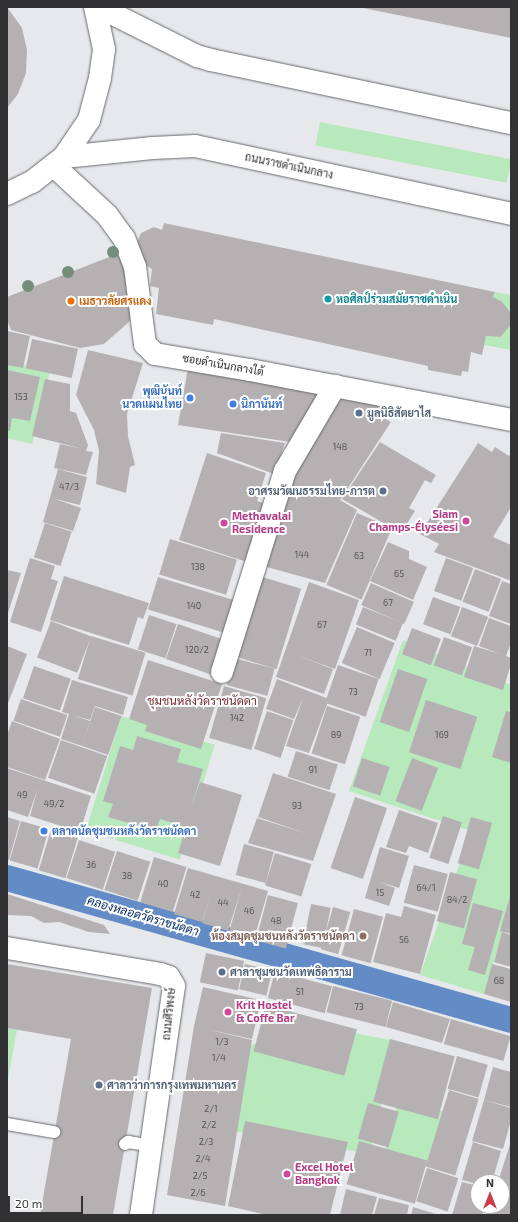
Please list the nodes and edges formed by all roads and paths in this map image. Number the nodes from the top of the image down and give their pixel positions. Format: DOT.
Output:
graph roads {
  1 [pos="95,7"];
  2 [pos="99,7"];
  3 [pos="511,123"];
  4 [pos="59,161"];
  5 [pos="7,194"];
  6 [pos="511,214"];
  7 [pos="335,386"];
  8 [pos="511,420"];
  9 [pos="222,672"];
  10 [pos="7,948"];
  11 [pos="7,1124"];
  12 [pos="54,1132"];
  13 [pos="125,1144"];
  14 [pos="152,1146"];
  15 [pos="141,1215"];
  1 -- 4 [label="street"];
  2 -- 3 [label="street"];
  4 -- 5 [label="street"];
  4 -- 6 [label="street, ถนนราชดำเนินกลาง"];
  4 -- 7 [label="street, ซอยดำเนินกลางใต้"];
  7 -- 8 [label="street, ซอยดำเนินกลางใต้"];
  7 -- 9 [label="street"];
  10 -- 14 [label="street, ถนนศิริพงษ์"];
  11 -- 12 [label="lane"];
  13 -- 14 [label="lane"];
  14 -- 15 [label="street, ถนนศิริพงษ์"];
}
